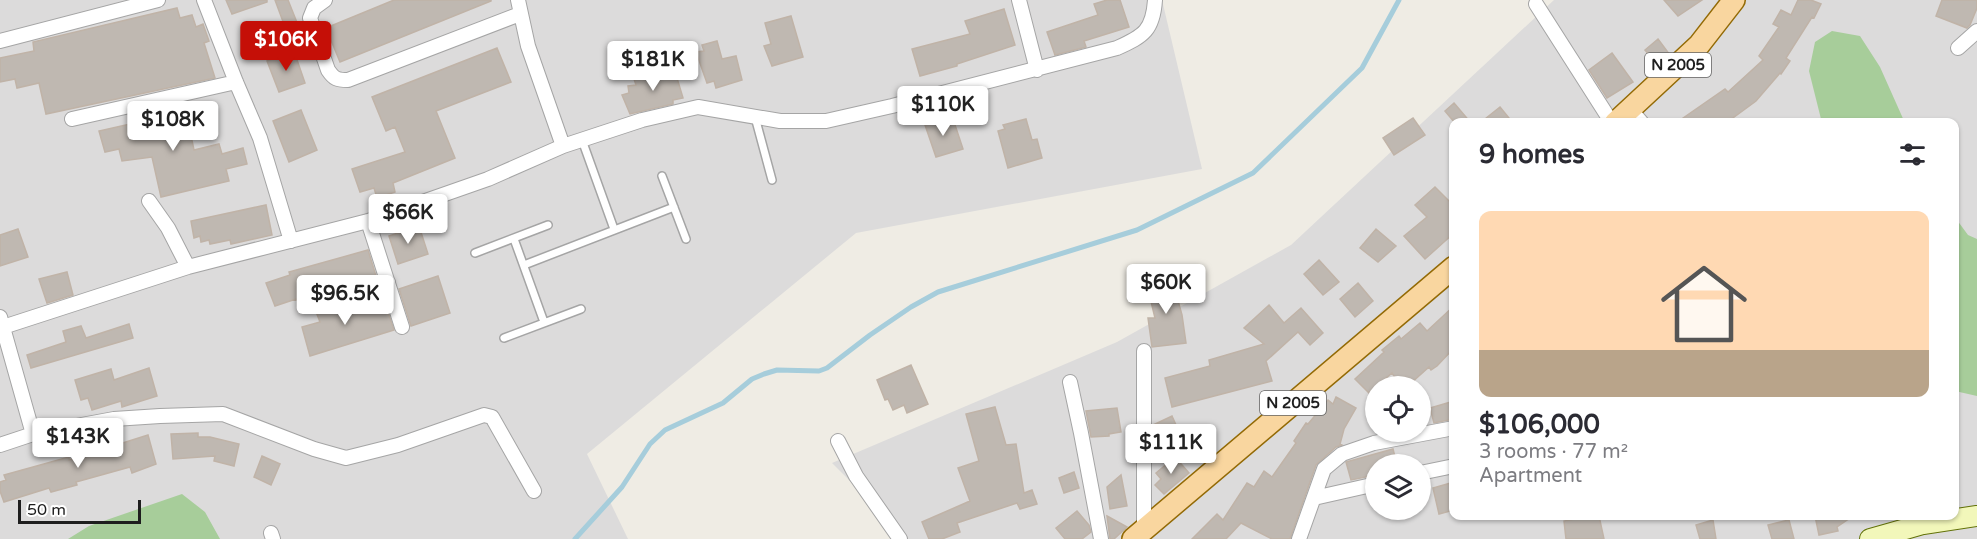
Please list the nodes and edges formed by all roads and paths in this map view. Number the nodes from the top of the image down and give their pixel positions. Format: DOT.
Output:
graph roads {
  1 [pos="158,0"];
  2 [pos="204,0"];
  3 [pos="325,0"];
  4 [pos="1019,0"];
  5 [pos="1155,0"];
  6 [pos="1734,0"];
  7 [pos="1536,4"];
  8 [pos="519,7"];
  9 [pos="1977,31"];
  10 [pos="0,41"];
  11 [pos="1958,48"];
  12 [pos="1037,70"];
  13 [pos="236,82"];
  14 [pos="754,115"];
  15 [pos="1623,118"];
  16 [pos="1627,118"];
  17 [pos="72,119"];
  18 [pos="582,140"];
  19 [pos="563,146"];
  20 [pos="662,176"];
  21 [pos="772,180"];
  22 [pos="149,201"];
  23 [pos="674,207"];
  24 [pos="368,221"];
  25 [pos="548,225"];
  26 [pos="614,229"];
  27 [pos="514,239"];
  28 [pos="686,239"];
  29 [pos="291,241"];
  30 [pos="475,253"];
  31 [pos="524,265"];
  32 [pos="188,267"];
  33 [pos="1449,271"];
  34 [pos="388,282"];
  35 [pos="315,300"];
  36 [pos="580,309"];
  37 [pos="1,322"];
  38 [pos="544,322"];
  39 [pos="402,327"];
  40 [pos="504,338"];
  41 [pos="1144,351"];
  42 [pos="1070,382"];
  43 [pos="1449,429"];
  44 [pos="33,434"];
  45 [pos="838,441"];
  46 [pos="0,446"];
  47 [pos="1449,467"];
  48 [pos="1431,471"];
  49 [pos="1365,486"];
  50 [pos="534,491"];
  51 [pos="1314,498"];
  52 [pos="1977,516"];
  53 [pos="1959,517"];
  54 [pos="1922,520"];
  55 [pos="1139,534"];
  56 [pos="900,539"];
  57 [pos="1101,539"];
  58 [pos="1299,539"];
  59 [pos="1870,539"];
  1 -- 10 [label="street"];
  2 -- 13 [label="street"];
  3 -- 8 [label="street"];
  4 -- 12 [label="street"];
  5 -- 12 [label="street"];
  6 -- 16 [label="main road, N 2005"];
  7 -- 15 [label="street"];
  8 -- 19 [label="street"];
  9 -- 11 [label="street"];
  12 -- 14 [label="street"];
  13 -- 17 [label="street"];
  13 -- 29 [label="street"];
  14 -- 18 [label="street"];
  14 -- 21 [label="lane"];
  18 -- 19 [label="street"];
  18 -- 26 [label="lane"];
  19 -- 24 [label="street"];
  20 -- 23 [label="lane"];
  22 -- 32 [label="street"];
  23 -- 26 [label="lane"];
  23 -- 28 [label="lane"];
  24 -- 29 [label="street"];
  24 -- 34 [label="street"];
  25 -- 27 [label="lane"];
  26 -- 31 [label="lane"];
  27 -- 30 [label="lane"];
  27 -- 31 [label="lane"];
  29 -- 32 [label="street"];
  31 -- 38 [label="lane"];
  32 -- 37 [label="street"];
  33 -- 55 [label="main road, N 2005"];
  34 -- 35 [label="street"];
  34 -- 39 [label="street"];
  36 -- 38 [label="lane"];
  37 -- 44 [label="street"];
  38 -- 40 [label="lane"];
  41 -- 55 [label="street"];
  42 -- 57 [label="street"];
  43 -- 51 [label="street"];
  44 -- 46 [label="street"];
  44 -- 50 [label="street"];
  45 -- 56 [label="street"];
  47 -- 48 [label="street"];
  49 -- 51 [label="street"];
  51 -- 58 [label="street"];
  52 -- 53 [label="main road"];
  54 -- 59 [label="main road"];
}
